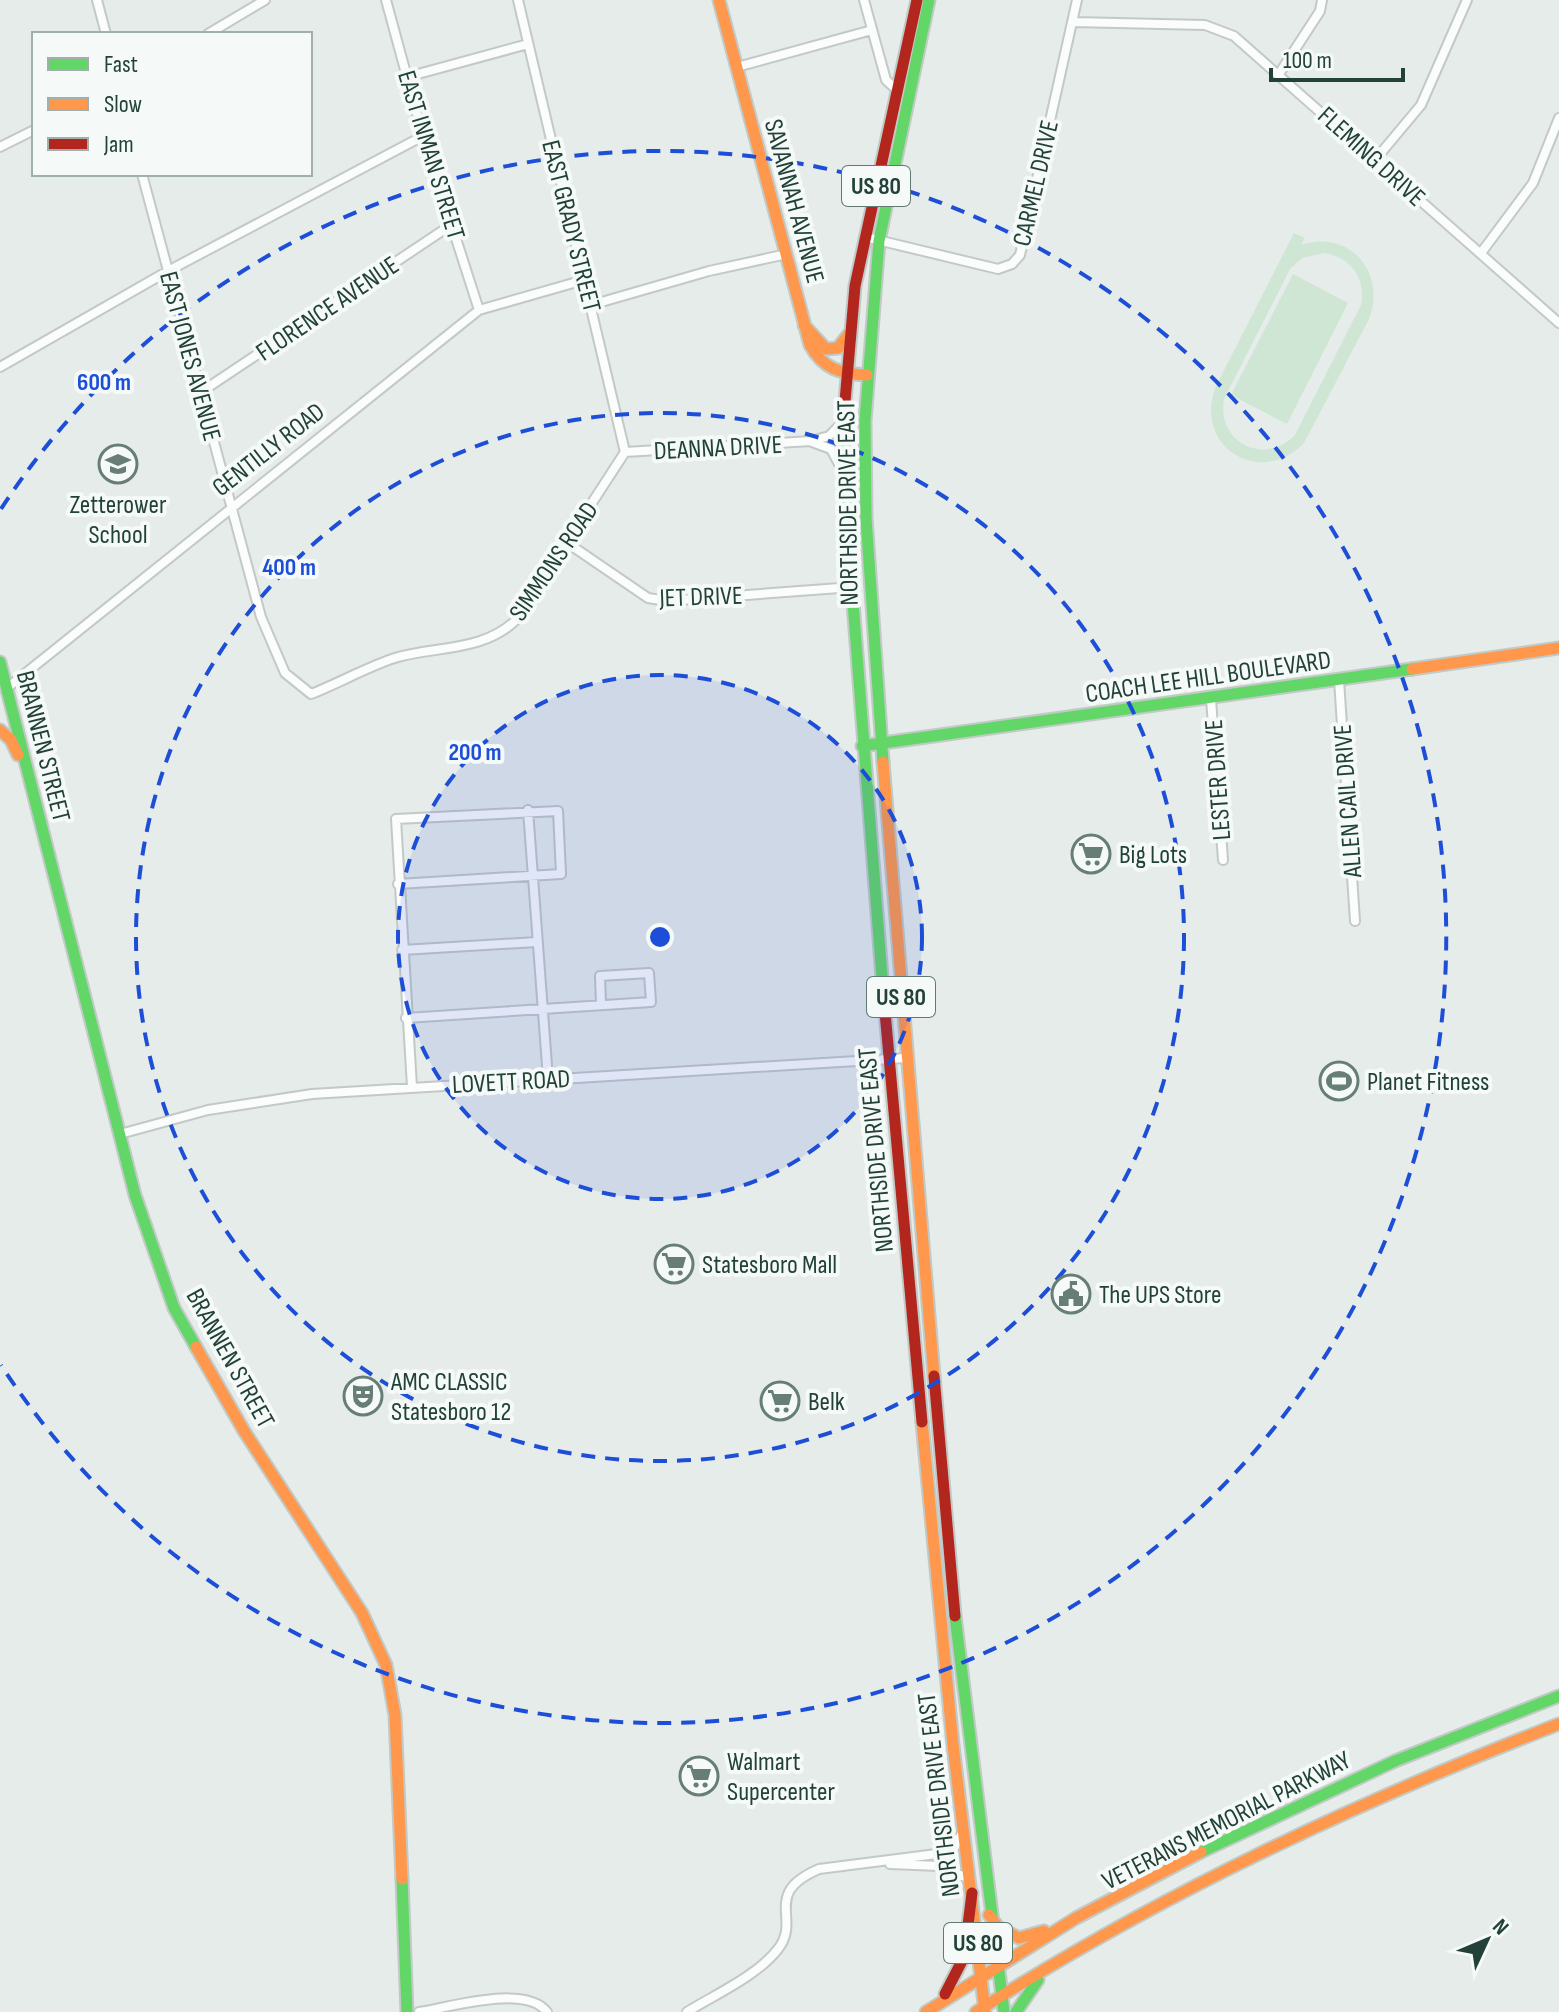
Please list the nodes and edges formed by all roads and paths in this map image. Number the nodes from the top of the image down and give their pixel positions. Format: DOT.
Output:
graph roads {
  1 [pos="97,0"];
  2 [pos="265,0"];
  3 [pos="386,0"];
  4 [pos="518,0"];
  5 [pos="719,0"];
  6 [pos="864,0"];
  7 [pos="917,0"];
  8 [pos="929,0"];
  9 [pos="1077,0"];
  10 [pos="1322,0"];
  11 [pos="1467,0"];
  12 [pos="1073,22"];
  13 [pos="872,30"];
  14 [pos="105,32"];
  15 [pos="211,32"];
  16 [pos="528,44"];
  17 [pos="737,67"];
  18 [pos="1279,74"];
  19 [pos="407,77"];
  20 [pos="897,91"];
  21 [pos="908,100"];
  22 [pos="1559,118"];
  23 [pos="32,131"];
  24 [pos="423,136"];
  25 [pos="0,147"];
  26 [pos="1375,160"];
  27 [pos="143,176"];
  28 [pos="454,223"];
  29 [pos="865,237"];
  30 [pos="879,241"];
  31 [pos="1481,253"];
  32 [pos="787,254"];
  33 [pos="168,271"];
  34 [pos="584,280"];
  35 [pos="591,305"];
  36 [pos="479,310"];
  37 [pos="1559,323"];
  38 [pos="804,325"];
  39 [pos="849,334"];
  40 [pos="0,367"];
  41 [pos="845,374"];
  42 [pos="867,375"];
  43 [pos="201,392"];
  44 [pos="842,423"];
  45 [pos="811,441"];
  46 [pos="625,452"];
  47 [pos="843,474"];
  48 [pos="232,505"];
  49 [pos="566,542"];
  50 [pos="853,587"];
  51 [pos="1559,648"];
  52 [pos="0,662"];
  53 [pos="285,673"];
  54 [pos="1339,680"];
  55 [pos="4,690"];
  56 [pos="1211,699"];
  57 [pos="0,730"];
  58 [pos="882,744"];
  59 [pos="862,746"];
  60 [pos="29,777"];
  61 [pos="528,810"];
  62 [pos="1223,860"];
  63 [pos="533,876"];
  64 [pos="398,884"];
  65 [pos="1355,921"];
  66 [pos="537,942"];
  67 [pos="402,950"];
  68 [pos="601,1004"];
  69 [pos="541,1008"];
  70 [pos="406,1018"];
  71 [pos="906,1058"];
  72 [pos="888,1059"];
  73 [pos="548,1079"];
  74 [pos="412,1087"];
  75 [pos="120,1134"];
  76 [pos="1559,1696"];
  77 [pos="1559,1724"];
  78 [pos="964,1828"];
  79 [pos="1190,1859"];
  80 [pos="885,1863"];
  81 [pos="970,1879"];
  82 [pos="972,1893"];
  83 [pos="989,1915"];
  84 [pos="997,1966"];
  85 [pos="1051,1967"];
  86 [pos="983,1974"];
  87 [pos="1003,1996"];
  88 [pos="931,2009"];
  89 [pos="982,2010"];
  90 [pos="407,2012"];
  91 [pos="419,2012"];
  92 [pos="547,2012"];
  93 [pos="687,2012"];
  94 [pos="1004,2012"];
  95 [pos="1016,2012"];
  1 -- 14 [label="street"];
  2 -- 15 [label="street"];
  3 -- 19 [label="street, EAST INMAN STREET"];
  4 -- 16 [label="street, EAST GRADY STREET"];
  5 -- 17 [label="main road, SAVANNAH AVENUE"];
  6 -- 13 [label="street"];
  7 -- 20 [label="main road, NORTHSIDE DRIVE EAST / US 80"];
  8 -- 21 [label="main road, NORTHSIDE DRIVE EAST / US 80"];
  9 -- 12 [label="street, CARMEL DRIVE"];
  10 -- 18 [label="street"];
  11 -- 26 [label="street"];
  12 -- 18 [label="street, FLEMING DRIVE"];
  12 -- 30 [label="street, CARMEL DRIVE"];
  13 -- 17 [label="street"];
  13 -- 20 [label="street"];
  16 -- 19 [label="street"];
  16 -- 34 [label="street, EAST GRADY STREET"];
  17 -- 32 [label="main road, SAVANNAH AVENUE"];
  18 -- 26 [label="street, FLEMING DRIVE"];
  19 -- 24 [label="street, EAST INMAN STREET"];
  20 -- 21 [label="street"];
  20 -- 29 [label="main road, NORTHSIDE DRIVE EAST / US 80"];
  21 -- 30 [label="main road, NORTHSIDE DRIVE EAST / US 80"];
  22 -- 31 [label="street"];
  23 -- 25 [label="street"];
  24 -- 28 [label="street, EAST INMAN STREET"];
  24 -- 33 [label="street"];
  26 -- 31 [label="street, FLEMING DRIVE"];
  27 -- 33 [label="street, EAST JONES AVENUE"];
  28 -- 36 [label="street, EAST INMAN STREET"];
  28 -- 43 [label="street, FLORENCE AVENUE"];
  29 -- 30 [label="street, CARMEL DRIVE"];
  29 -- 39 [label="main road, NORTHSIDE DRIVE EAST / US 80"];
  30 -- 42 [label="main road, NORTHSIDE DRIVE EAST / US 80"];
  31 -- 37 [label="street, FLEMING DRIVE"];
  32 -- 35 [label="street"];
  32 -- 38 [label="main road, SAVANNAH AVENUE"];
  33 -- 40 [label="street"];
  33 -- 43 [label="street, EAST JONES AVENUE"];
  34 -- 35 [label="street, EAST GRADY STREET"];
  34 -- 36 [label="street, GENTILLY ROAD"];
  35 -- 46 [label="street, EAST GRADY STREET"];
  36 -- 48 [label="street, GENTILLY ROAD"];
  38 -- 39 [label="main road"];
  38 -- 41 [label="main road, SAVANNAH AVENUE"];
  39 -- 41 [label="main road, NORTHSIDE DRIVE EAST / US 80"];
  41 -- 42 [label="main road"];
  41 -- 44 [label="main road, NORTHSIDE DRIVE EAST / US 80"];
  42 -- 58 [label="main road, NORTHSIDE DRIVE EAST / US 80"];
  43 -- 48 [label="street, EAST JONES AVENUE"];
  44 -- 45 [label="street, DEANNA DRIVE"];
  44 -- 47 [label="main road, NORTHSIDE DRIVE EAST / US 80"];
  45 -- 46 [label="street, DEANNA DRIVE"];
  45 -- 47 [label="street, DEANNA DRIVE"];
  46 -- 49 [label="street, SIMMONS ROAD"];
  47 -- 50 [label="main road, NORTHSIDE DRIVE EAST / US 80"];
  48 -- 53 [label="street, EAST JONES AVENUE"];
  48 -- 55 [label="street, GENTILLY ROAD"];
  49 -- 50 [label="street, JET DRIVE"];
  49 -- 53 [label="street, SIMMONS ROAD"];
  50 -- 59 [label="main road, NORTHSIDE DRIVE EAST / US 80"];
  51 -- 54 [label="main road, COACH LEE HILL BOULEVARD"];
  52 -- 55 [label="main road, BRANNEN STREET"];
  54 -- 56 [label="main road, COACH LEE HILL BOULEVARD"];
  54 -- 65 [label="street, ALLEN CAIL DRIVE"];
  55 -- 60 [label="main road, BRANNEN STREET"];
  56 -- 58 [label="main road, COACH LEE HILL BOULEVARD"];
  56 -- 62 [label="street, LESTER DRIVE"];
  57 -- 60 [label="main road"];
  58 -- 59 [label="main road, COACH LEE HILL BOULEVARD"];
  58 -- 71 [label="main road, NORTHSIDE DRIVE EAST / US 80"];
  59 -- 72 [label="main road, NORTHSIDE DRIVE EAST / US 80"];
  60 -- 75 [label="main road, BRANNEN STREET"];
  61 -- 63 [label="street"];
  61 -- 63 [label="street"];
  61 -- 64 [label="street"];
  63 -- 64 [label="street"];
  63 -- 66 [label="street"];
  64 -- 67 [label="street"];
  66 -- 67 [label="street"];
  66 -- 69 [label="street"];
  67 -- 70 [label="street"];
  68 -- 68 [label="street"];
  68 -- 69 [label="street"];
  69 -- 70 [label="street"];
  69 -- 73 [label="street"];
  70 -- 74 [label="street"];
  71 -- 72 [label="street, LOVETT ROAD"];
  71 -- 83 [label="main road, NORTHSIDE DRIVE EAST / US 80"];
  72 -- 73 [label="street, LOVETT ROAD"];
  72 -- 78 [label="main road, NORTHSIDE DRIVE EAST / US 80"];
  73 -- 74 [label="street, LOVETT ROAD"];
  74 -- 75 [label="street, LOVETT ROAD"];
  75 -- 90 [label="main road, BRANNEN STREET"];
  76 -- 79 [label="main road, VETERANS MEMORIAL PARKWAY"];
  77 -- 85 [label="main road, VETERANS MEMORIAL PARKWAY"];
  78 -- 80 [label="street"];
  78 -- 81 [label="main road, NORTHSIDE DRIVE EAST / US 80"];
  79 -- 83 [label="main road"];
  79 -- 84 [label="main road, VETERANS MEMORIAL PARKWAY"];
  80 -- 81 [label="street"];
  80 -- 93 [label="street"];
  81 -- 82 [label="main road, NORTHSIDE DRIVE EAST / US 80"];
  82 -- 86 [label="main road, NORTHSIDE DRIVE EAST / US 80"];
  82 -- 88 [label="main road"];
  83 -- 84 [label="main road, NORTHSIDE DRIVE EAST / US 80"];
  84 -- 86 [label="main road, VETERANS MEMORIAL PARKWAY"];
  84 -- 87 [label="main road, NORTHSIDE DRIVE EAST / US 80"];
  85 -- 87 [label="main road, VETERANS MEMORIAL PARKWAY"];
  85 -- 95 [label="main road"];
  86 -- 88 [label="main road, VETERANS MEMORIAL PARKWAY"];
  86 -- 89 [label="main road, NORTHSIDE DRIVE EAST / US 80"];
  87 -- 89 [label="main road, VETERANS MEMORIAL PARKWAY"];
  87 -- 94 [label="main road, NORTHSIDE DRIVE EAST / US 80"];
  91 -- 92 [label="street"];
}
